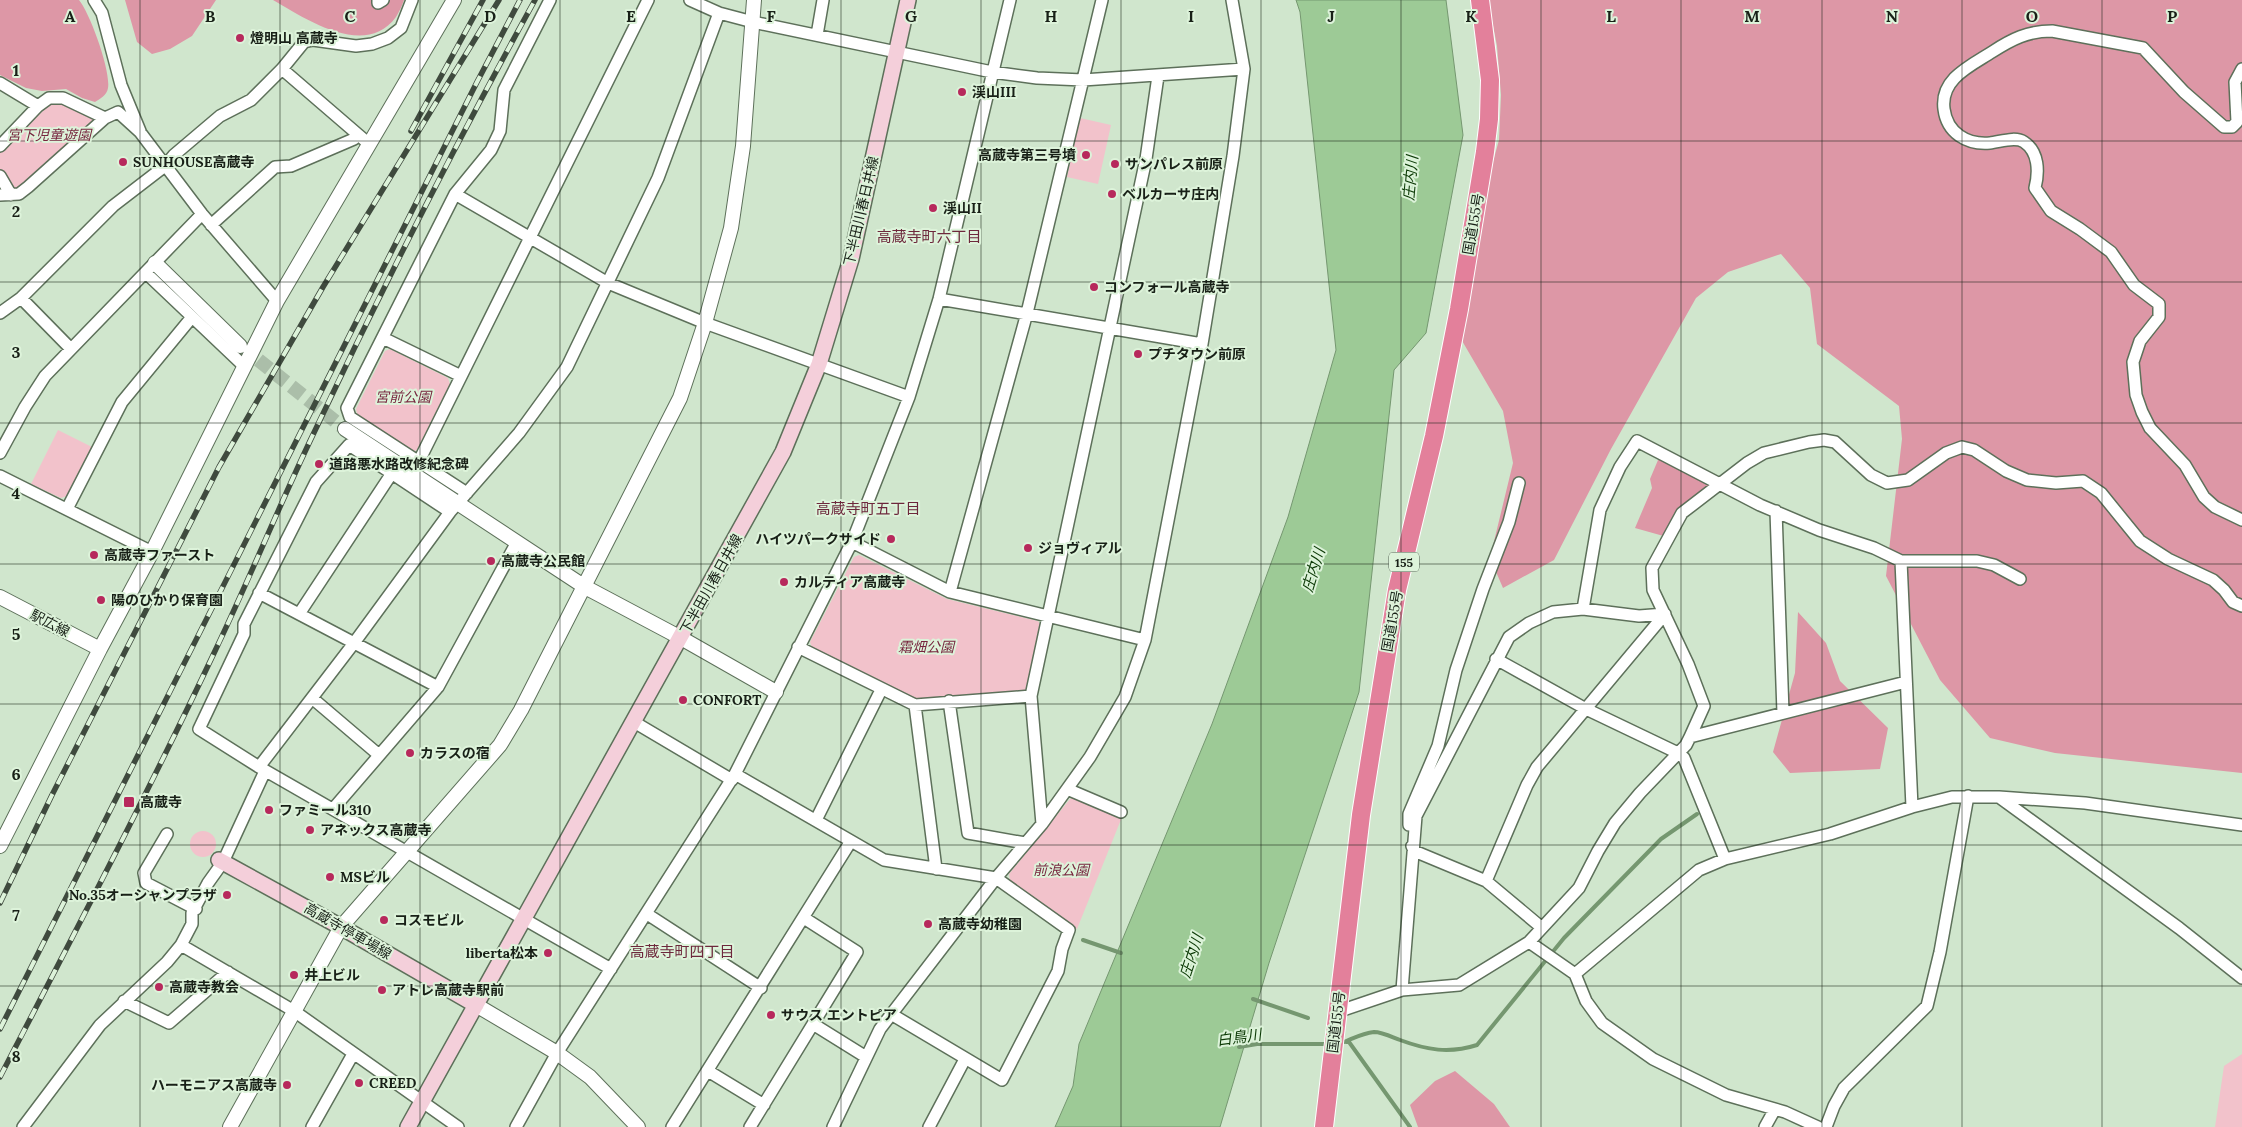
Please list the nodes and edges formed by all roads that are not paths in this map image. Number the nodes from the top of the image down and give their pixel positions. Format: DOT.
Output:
graph roads {
  1 [pos="94,0"];
  2 [pos="378,0"];
  3 [pos="383,0"];
  4 [pos="412,0"];
  5 [pos="454,0"];
  6 [pos="550,0"];
  7 [pos="648,0"];
  8 [pos="690,0"];
  9 [pos="754,0"];
  10 [pos="823,0"];
  11 [pos="908,0"];
  12 [pos="1010,0"];
  13 [pos="1102,0"];
  14 [pos="1232,0"];
  15 [pos="1480,0"];
  16 [pos="719,13"];
  17 [pos="752,22"];
  18 [pos="817,35"];
  19 [pos="897,53"];
  20 [pos="282,69"];
  21 [pos="1244,69"];
  22 [pos="2242,69"];
  23 [pos="992,72"];
  24 [pos="1158,76"];
  25 [pos="1083,80"];
  26 [pos="0,83"];
  27 [pos="38,106"];
  28 [pos="105,118"];
  29 [pos="140,132"];
  30 [pos="357,135"];
  31 [pos="369,144"];
  32 [pos="0,146"];
  33 [pos="165,166"];
  34 [pos="0,176"];
  35 [pos="455,194"];
  36 [pos="6,195"];
  37 [pos="202,214"];
  38 [pos="211,225"];
  39 [pos="530,236"];
  40 [pos="150,268"];
  41 [pos="608,282"];
  42 [pos="21,298"];
  43 [pos="939,299"];
  44 [pos="277,301"];
  45 [pos="0,313"];
  46 [pos="1027,313"];
  47 [pos="192,317"];
  48 [pos="705,323"];
  49 [pos="1110,329"];
  50 [pos="383,338"];
  51 [pos="1202,344"];
  52 [pos="240,346"];
  53 [pos="71,349"];
  54 [pos="819,364"];
  55 [pos="244,367"];
  56 [pos="461,376"];
  57 [pos="909,397"];
  58 [pos="345,429"];
  59 [pos="0,453"];
  60 [pos="419,461"];
  61 [pos="392,473"];
  62 [pos="0,476"];
  63 [pos="1519,483"];
  64 [pos="1718,484"];
  65 [pos="458,503"];
  66 [pos="67,510"];
  67 [pos="1776,511"];
  68 [pos="2242,520"];
  69 [pos="517,542"];
  70 [pos="852,542"];
  71 [pos="152,552"];
  72 [pos="1901,561"];
  73 [pos="2020,579"];
  74 [pos="585,586"];
  75 [pos="950,592"];
  76 [pos="258,593"];
  77 [pos="0,597"];
  78 [pos="2242,606"];
  79 [pos="1583,609"];
  80 [pos="299,614"];
  81 [pos="1665,614"];
  82 [pos="1049,616"];
  83 [pos="681,638"];
  84 [pos="1145,640"];
  85 [pos="354,644"];
  86 [pos="798,648"];
  87 [pos="100,649"];
  88 [pos="1496,659"];
  89 [pos="1906,682"];
  90 [pos="438,687"];
  91 [pos="881,690"];
  92 [pos="776,692"];
  93 [pos="1031,696"];
  94 [pos="312,698"];
  95 [pos="949,701"];
  96 [pos="915,705"];
  97 [pos="1586,709"];
  98 [pos="1783,713"];
  99 [pos="634,722"];
  100 [pos="1690,737"];
  101 [pos="1678,753"];
  102 [pos="379,755"];
  103 [pos="262,769"];
  104 [pos="734,777"];
  105 [pos="1067,789"];
  106 [pos="1968,796"];
  107 [pos="1999,797"];
  108 [pos="1912,807"];
  109 [pos="333,809"];
  110 [pos="1122,812"];
  111 [pos="816,820"];
  112 [pos="1042,824"];
  113 [pos="2242,825"];
  114 [pos="5,826"];
  115 [pos="167,834"];
  116 [pos="851,841"];
  117 [pos="1025,844"];
  118 [pos="0,846"];
  119 [pos="1414,851"];
  120 [pos="407,853"];
  121 [pos="1725,859"];
  122 [pos="221,861"];
  123 [pos="936,869"];
  124 [pos="996,878"];
  125 [pos="1486,881"];
  126 [pos="196,909"];
  127 [pos="647,914"];
  128 [pos="804,918"];
  129 [pos="524,919"];
  130 [pos="341,926"];
  131 [pos="1541,927"];
  132 [pos="1529,942"];
  133 [pos="181,945"];
  134 [pos="611,969"];
  135 [pos="228,972"];
  136 [pos="1575,974"];
  137 [pos="2242,978"];
  138 [pos="761,988"];
  139 [pos="1402,990"];
  140 [pos="124,1001"];
  141 [pos="476,1005"];
  142 [pos="294,1011"];
  143 [pos="1337,1012"];
  144 [pos="891,1014"];
  145 [pos="814,1024"];
  146 [pos="557,1053"];
  147 [pos="353,1054"];
  148 [pos="866,1057"];
  149 [pos="965,1059"];
  150 [pos="708,1071"];
  151 [pos="422,1102"];
  152 [pos="764,1105"];
  153 [pos="1775,1109"];
  154 [pos="23,1127"];
  155 [pos="230,1127"];
  156 [pos="312,1127"];
  157 [pos="408,1127"];
  158 [pos="458,1127"];
  159 [pos="516,1127"];
  160 [pos="638,1127"];
  161 [pos="672,1127"];
  162 [pos="750,1127"];
  163 [pos="833,1127"];
  164 [pos="929,1127"];
  165 [pos="1324,1127"];
  166 [pos="1765,1127"];
  167 [pos="1818,1127"];
  168 [pos="1826,1127"];
  1 -- 29 [label="street"];
  2 -- 3 [label="street"];
  4 -- 20 [label="street"];
  5 -- 31 [label="street"];
  6 -- 35 [label="street"];
  7 -- 39 [label="street"];
  8 -- 16 [label="street"];
  9 -- 17 [label="street"];
  10 -- 18 [label="street"];
  11 -- 19 [label="main road, 下半田川春日井線"];
  12 -- 23 [label="street"];
  13 -- 25 [label="street"];
  14 -- 21 [label="street"];
  15 -- 143 [label="highway, 国道155号 / 155"];
  16 -- 17 [label="street"];
  16 -- 41 [label="street"];
  17 -- 18 [label="street"];
  17 -- 48 [label="street"];
  18 -- 19 [label="street"];
  19 -- 23 [label="street"];
  19 -- 54 [label="main road, 下半田川春日井線"];
  20 -- 30 [label="street"];
  20 -- 33 [label="street"];
  21 -- 24 [label="street"];
  21 -- 51 [label="street"];
  22 -- 68 [label="street"];
  23 -- 25 [label="street"];
  23 -- 43 [label="street"];
  24 -- 25 [label="street"];
  24 -- 49 [label="street"];
  25 -- 46 [label="street"];
  26 -- 27 [label="street"];
  27 -- 28 [label="street"];
  27 -- 32 [label="street"];
  28 -- 29 [label="street"];
  28 -- 36 [label="street"];
  29 -- 33 [label="street"];
  30 -- 31 [label="street"];
  30 -- 38 [label="street"];
  31 -- 44 [label="street"];
  33 -- 37 [label="street"];
  33 -- 42 [label="street"];
  34 -- 36 [label="street"];
  35 -- 39 [label="street"];
  35 -- 50 [label="street"];
  37 -- 38 [label="street"];
  37 -- 40 [label="street"];
  38 -- 44 [label="street"];
  39 -- 41 [label="street"];
  39 -- 56 [label="street"];
  40 -- 47 [label="street"];
  40 -- 52 [label="street"];
  40 -- 53 [label="street"];
  41 -- 48 [label="street"];
  41 -- 65 [label="street"];
  42 -- 45 [label="street"];
  42 -- 53 [label="street"];
  43 -- 46 [label="street"];
  43 -- 57 [label="street"];
  44 -- 55 [label="street"];
  46 -- 49 [label="street"];
  46 -- 75 [label="street"];
  47 -- 55 [label="street"];
  47 -- 66 [label="street"];
  48 -- 54 [label="street"];
  48 -- 74 [label="street"];
  49 -- 51 [label="street"];
  49 -- 82 [label="street"];
  50 -- 56 [label="street"];
  50 -- 60 [label="street"];
  51 -- 84 [label="street"];
  53 -- 59 [label="street"];
  54 -- 57 [label="street"];
  54 -- 83 [label="main road, 下半田川春日井線"];
  55 -- 71 [label="street"];
  56 -- 60 [label="street"];
  57 -- 70 [label="street"];
  58 -- 65 [label="street"];
  60 -- 65 [label="street"];
  61 -- 65 [label="street"];
  61 -- 76 [label="street"];
  61 -- 80 [label="street"];
  62 -- 66 [label="street"];
  63 -- 119 [label="street"];
  64 -- 67 [label="street"];
  64 -- 78 [label="street"];
  64 -- 79 [label="street"];
  64 -- 81 [label="street"];
  65 -- 69 [label="street"];
  65 -- 85 [label="street"];
  66 -- 71 [label="street"];
  67 -- 72 [label="street"];
  67 -- 98 [label="street"];
  69 -- 74 [label="street"];
  69 -- 90 [label="street"];
  70 -- 75 [label="street"];
  70 -- 86 [label="street"];
  71 -- 87 [label="street"];
  72 -- 73 [label="street"];
  72 -- 89 [label="street"];
  74 -- 83 [label="street"];
  74 -- 120 [label="street"];
  75 -- 82 [label="street"];
  76 -- 80 [label="street"];
  76 -- 103 [label="street"];
  77 -- 87 [label="street, 駅広線"];
  79 -- 81 [label="street"];
  79 -- 88 [label="street"];
  80 -- 85 [label="street"];
  81 -- 97 [label="street"];
  81 -- 100 [label="street"];
  82 -- 84 [label="street"];
  82 -- 93 [label="street"];
  83 -- 92 [label="street"];
  83 -- 99 [label="main road, 下半田川春日井線"];
  84 -- 105 [label="street"];
  85 -- 90 [label="street"];
  85 -- 94 [label="street"];
  86 -- 91 [label="street"];
  86 -- 92 [label="street"];
  87 -- 114 [label="street"];
  88 -- 97 [label="street"];
  88 -- 119 [label="street"];
  89 -- 98 [label="street"];
  89 -- 108 [label="street"];
  90 -- 102 [label="street"];
  91 -- 96 [label="street"];
  91 -- 111 [label="street"];
  92 -- 104 [label="street"];
  93 -- 95 [label="street"];
  93 -- 112 [label="street"];
  94 -- 102 [label="street"];
  94 -- 103 [label="street"];
  95 -- 96 [label="street"];
  95 -- 117 [label="street"];
  96 -- 123 [label="street"];
  97 -- 101 [label="street"];
  97 -- 125 [label="street"];
  98 -- 100 [label="street"];
  99 -- 104 [label="street"];
  99 -- 129 [label="main road, 下半田川春日井線"];
  100 -- 101 [label="street"];
  101 -- 121 [label="street"];
  101 -- 131 [label="street"];
  102 -- 109 [label="street"];
  103 -- 109 [label="street"];
  103 -- 122 [label="street"];
  104 -- 111 [label="street"];
  104 -- 127 [label="street"];
  105 -- 110 [label="street"];
  105 -- 112 [label="street"];
  106 -- 107 [label="street"];
  106 -- 108 [label="street"];
  106 -- 168 [label="street"];
  107 -- 113 [label="street"];
  107 -- 137 [label="street"];
  108 -- 121 [label="street"];
  109 -- 120 [label="street"];
  111 -- 116 [label="street"];
  112 -- 117 [label="street"];
  114 -- 118 [label="street"];
  115 -- 126 [label="street"];
  116 -- 123 [label="street"];
  116 -- 128 [label="street"];
  117 -- 124 [label="street"];
  119 -- 125 [label="street"];
  119 -- 139 [label="street"];
  120 -- 129 [label="street"];
  120 -- 130 [label="street"];
  121 -- 136 [label="street"];
  122 -- 126 [label="street"];
  122 -- 130 [label="main road, 高蔵寺停車場線"];
  123 -- 124 [label="street"];
  124 -- 144 [label="street"];
  124 -- 149 [label="street"];
  125 -- 131 [label="street"];
  126 -- 133 [label="street"];
  127 -- 134 [label="street"];
  127 -- 138 [label="street"];
  128 -- 138 [label="street"];
  128 -- 145 [label="street"];
  129 -- 134 [label="street"];
  129 -- 141 [label="main road, 下半田川春日井線"];
  130 -- 141 [label="main road, 高蔵寺停車場線"];
  130 -- 142 [label="street"];
  131 -- 132 [label="street"];
  132 -- 136 [label="street"];
  132 -- 139 [label="street"];
  133 -- 135 [label="street"];
  133 -- 140 [label="street"];
  134 -- 146 [label="street"];
  135 -- 140 [label="street"];
  135 -- 142 [label="street"];
  136 -- 153 [label="street"];
  138 -- 150 [label="street"];
  139 -- 143 [label="street"];
  140 -- 154 [label="street"];
  141 -- 146 [label="street"];
  141 -- 151 [label="main road, 下半田川春日井線"];
  142 -- 147 [label="street"];
  142 -- 155 [label="street"];
  143 -- 165 [label="highway, 国道155号 / 155"];
  144 -- 148 [label="street"];
  144 -- 149 [label="street"];
  145 -- 148 [label="street"];
  145 -- 152 [label="street"];
  146 -- 159 [label="street"];
  146 -- 160 [label="street"];
  147 -- 151 [label="street"];
  147 -- 156 [label="street"];
  148 -- 163 [label="street"];
  149 -- 164 [label="street"];
  150 -- 152 [label="street"];
  150 -- 161 [label="street"];
  151 -- 157 [label="main road, 下半田川春日井線"];
  151 -- 158 [label="street"];
  152 -- 162 [label="street"];
  153 -- 166 [label="street"];
  153 -- 167 [label="street"];
}
